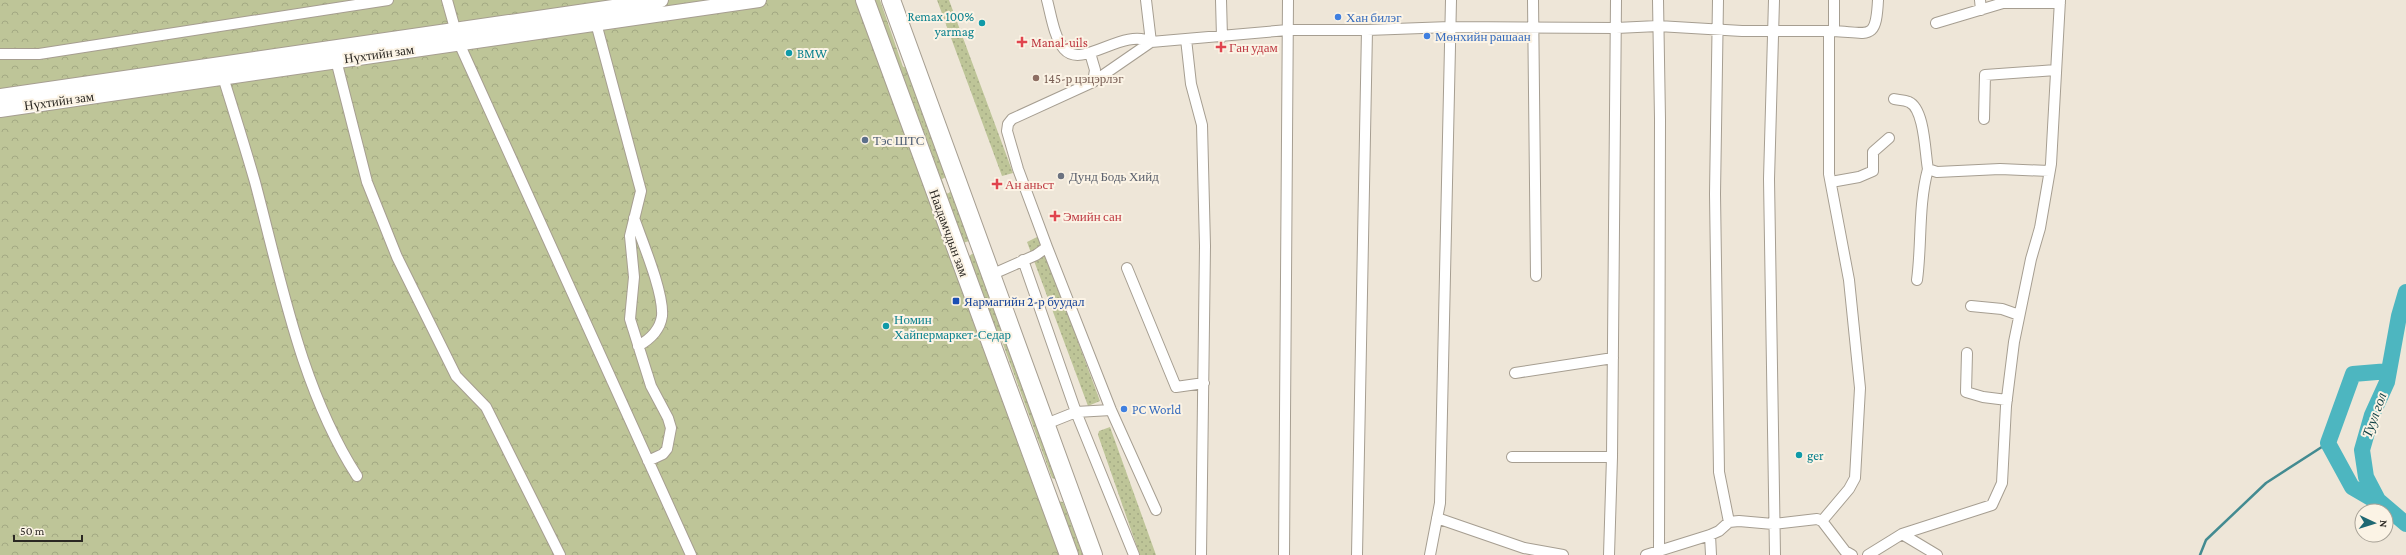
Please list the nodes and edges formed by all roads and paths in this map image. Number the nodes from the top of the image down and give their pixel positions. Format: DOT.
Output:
graph roads {
  1 [pos="388,0"];
  2 [pos="447,0"];
  3 [pos="661,0"];
  4 [pos="759,0"];
  5 [pos="865,0"];
  6 [pos="892,0"];
  7 [pos="1047,0"];
  8 [pos="1146,0"];
  9 [pos="1221,0"];
  10 [pos="1288,0"];
  11 [pos="1451,0"];
  12 [pos="1533,0"];
  13 [pos="1616,0"];
  14 [pos="1658,0"];
  15 [pos="1718,0"];
  16 [pos="1774,0"];
  17 [pos="1834,0"];
  18 [pos="1878,0"];
  19 [pos="2060,1"];
  20 [pos="1981,5"];
  21 [pos="596,23"];
  22 [pos="1936,23"];
  23 [pos="1658,26"];
  24 [pos="1450,27"];
  25 [pos="1533,28"];
  26 [pos="1616,28"];
  27 [pos="1718,28"];
  28 [pos="1288,30"];
  29 [pos="1367,30"];
  30 [pos="1772,31"];
  31 [pos="1832,31"];
  32 [pos="457,37"];
  33 [pos="1222,37"];
  34 [pos="1186,39"];
  35 [pos="1151,42"];
  36 [pos="910,51"];
  37 [pos="1090,53"];
  38 [pos="0,54"];
  39 [pos="336,60"];
  40 [pos="887,61"];
  41 [pos="2056,70"];
  42 [pos="223,77"];
  43 [pos="1093,82"];
  44 [pos="0,96"];
  45 [pos="1894,99"];
  46 [pos="0,110"];
  47 [pos="1984,119"];
  48 [pos="1889,138"];
  49 [pos="1928,169"];
  50 [pos="2050,171"];
  51 [pos="956,175"];
  52 [pos="1830,182"];
  53 [pos="933,186"];
  54 [pos="634,218"];
  55 [pos="1047,247"];
  56 [pos="983,249"];
  57 [pos="959,258"];
  58 [pos="1023,260"];
  59 [pos="1127,268"];
  60 [pos="993,274"];
  61 [pos="1536,276"];
  62 [pos="1917,280"];
  63 [pos="1971,306"];
  64 [pos="2020,315"];
  65 [pos="638,346"];
  66 [pos="1967,353"];
  67 [pos="1613,358"];
  68 [pos="1515,373"];
  69 [pos="1204,383"];
  70 [pos="2007,400"];
  71 [pos="1111,410"];
  72 [pos="1076,412"];
  73 [pos="1046,424"];
  74 [pos="1512,457"];
  75 [pos="1612,457"];
  76 [pos="648,461"];
  77 [pos="357,476"];
  78 [pos="1069,489"];
  79 [pos="1048,497"];
  80 [pos="1156,510"];
  81 [pos="1437,518"];
  82 [pos="1822,520"];
  83 [pos="1728,522"];
  84 [pos="1774,524"];
  85 [pos="1902,534"];
  86 [pos="1710,536"];
  87 [pos="1659,550"];
  88 [pos="688,554"];
  89 [pos="560,555"];
  90 [pos="1069,555"];
  91 [pos="1093,555"];
  92 [pos="1134,555"];
  93 [pos="1200,555"];
  94 [pos="1284,555"];
  95 [pos="1357,555"];
  96 [pos="1430,555"];
  97 [pos="1563,555"];
  98 [pos="1609,555"];
  99 [pos="1646,555"];
  100 [pos="1711,555"];
  101 [pos="1775,555"];
  102 [pos="1852,555"];
  103 [pos="1868,555"];
  104 [pos="1937,555"];
  1 -- 38 [label="street"];
  2 -- 32 [label="street"];
  3 -- 32 [label="main road, Нүхтийн зам"];
  4 -- 21 [label="main road, Нүхтийн зам"];
  5 -- 40 [label="highway, Наадамчдын зам"];
  6 -- 36 [label="highway, Наадамчдын зам"];
  7 -- 37 [label="street"];
  8 -- 35 [label="street"];
  9 -- 33 [label="street"];
  10 -- 28 [label="street"];
  11 -- 24 [label="street"];
  12 -- 25 [label="street"];
  13 -- 26 [label="street"];
  14 -- 23 [label="street"];
  15 -- 27 [label="street"];
  16 -- 30 [label="street"];
  17 -- 31 [label="street"];
  18 -- 31 [label="street"];
  19 -- 20 [label="street"];
  19 -- 41 [label="street"];
  20 -- 22 [label="street"];
  21 -- 32 [label="main road, Нүхтийн зам"];
  21 -- 54 [label="street"];
  23 -- 26 [label="street"];
  23 -- 27 [label="street"];
  23 -- 87 [label="street"];
  24 -- 25 [label="street"];
  24 -- 29 [label="street"];
  24 -- 81 [label="street"];
  25 -- 26 [label="street"];
  25 -- 61 [label="street"];
  26 -- 67 [label="street"];
  27 -- 30 [label="street"];
  27 -- 83 [label="street"];
  28 -- 29 [label="street"];
  28 -- 33 [label="street"];
  28 -- 94 [label="street"];
  29 -- 95 [label="street"];
  30 -- 31 [label="street"];
  30 -- 84 [label="street"];
  31 -- 52 [label="street"];
  32 -- 39 [label="main road, Нүхтийн зам"];
  32 -- 44 [label="main road, Нүхтийн зам"];
  32 -- 76 [label="street"];
  33 -- 34 [label="street"];
  34 -- 35 [label="street"];
  34 -- 69 [label="street"];
  35 -- 37 [label="street"];
  35 -- 43 [label="street"];
  36 -- 40 [label="highway"];
  36 -- 51 [label="highway, Наадамчдын зам"];
  37 -- 43 [label="street"];
  39 -- 42 [label="main road, Нүхтийн зам"];
  39 -- 89 [label="street"];
  40 -- 53 [label="highway, Наадамчдын зам"];
  41 -- 47 [label="street"];
  41 -- 50 [label="street"];
  42 -- 46 [label="main road, Нүхтийн зам"];
  42 -- 77 [label="street"];
  43 -- 55 [label="street"];
  45 -- 49 [label="street"];
  48 -- 52 [label="street"];
  49 -- 50 [label="street"];
  49 -- 62 [label="street"];
  50 -- 64 [label="street"];
  51 -- 53 [label="highway"];
  51 -- 56 [label="highway, Наадамчдын зам"];
  52 -- 82 [label="street"];
  53 -- 57 [label="highway, Наадамчдын зам"];
  54 -- 65 [label="street"];
  54 -- 65 [label="street"];
  55 -- 58 [label="street"];
  55 -- 71 [label="street"];
  56 -- 57 [label="highway"];
  56 -- 60 [label="highway, Наадамчдын зам"];
  57 -- 79 [label="highway, Наадамчдын зам"];
  58 -- 60 [label="street"];
  58 -- 72 [label="street"];
  59 -- 69 [label="street"];
  60 -- 73 [label="highway, Наадамчдын зам"];
  63 -- 64 [label="street"];
  64 -- 70 [label="street"];
  65 -- 76 [label="street"];
  66 -- 70 [label="street"];
  67 -- 68 [label="street"];
  67 -- 75 [label="street"];
  69 -- 93 [label="street"];
  70 -- 85 [label="street"];
  71 -- 72 [label="street"];
  71 -- 80 [label="street"];
  72 -- 73 [label="street"];
  72 -- 92 [label="street"];
  73 -- 78 [label="highway, Наадамчдын зам"];
  74 -- 75 [label="street"];
  75 -- 98 [label="street"];
  76 -- 88 [label="street"];
  78 -- 79 [label="highway"];
  78 -- 91 [label="highway, Наадамчдын зам"];
  79 -- 90 [label="highway, Наадамчдын зам"];
  81 -- 96 [label="street"];
  81 -- 97 [label="street"];
  82 -- 84 [label="street"];
  82 -- 102 [label="street"];
  83 -- 84 [label="street"];
  83 -- 86 [label="street"];
  84 -- 101 [label="street"];
  85 -- 103 [label="street"];
  85 -- 104 [label="street"];
  86 -- 87 [label="street"];
  86 -- 100 [label="street"];
  87 -- 99 [label="street"];
}
